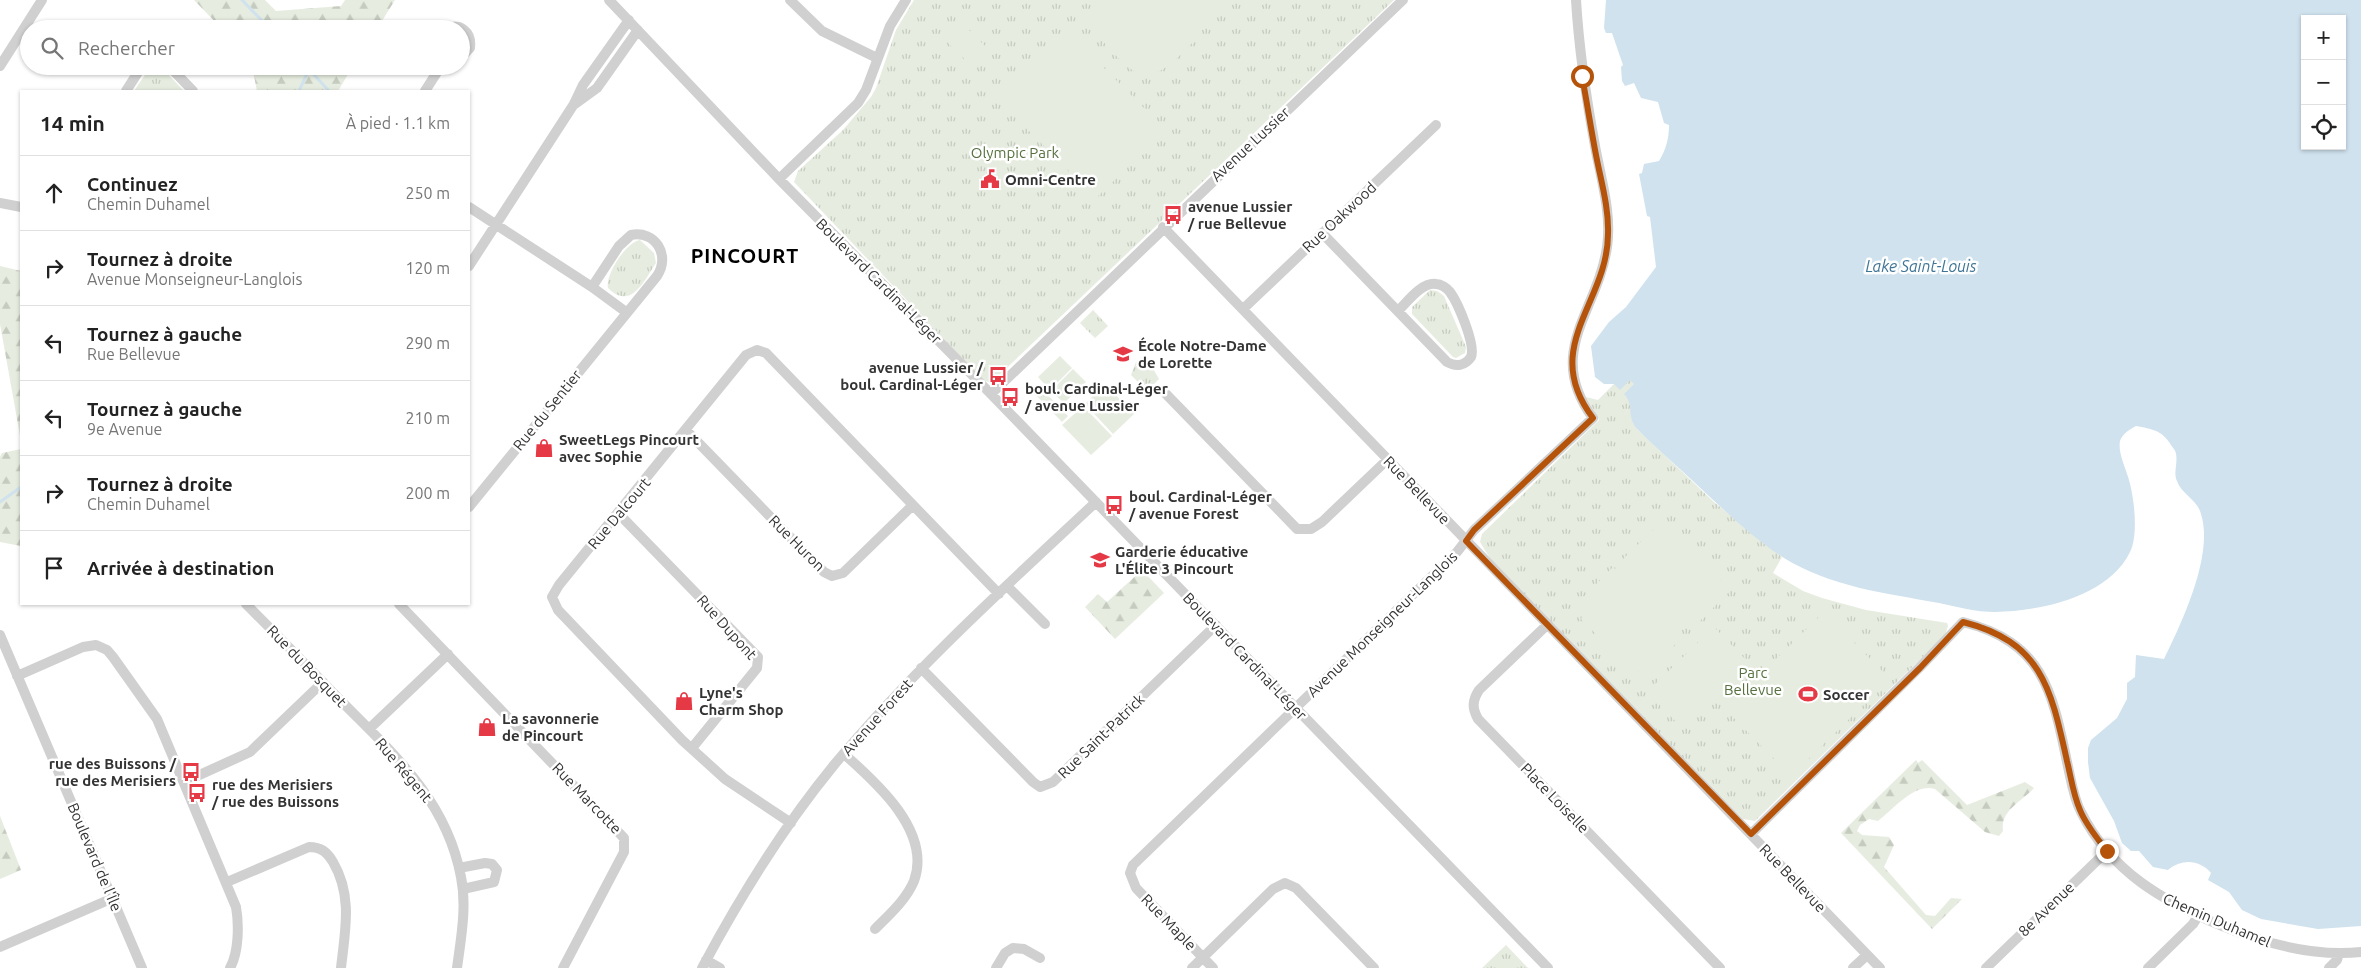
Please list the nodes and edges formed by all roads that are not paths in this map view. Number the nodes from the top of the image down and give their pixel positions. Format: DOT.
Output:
graph roads {
  1 [pos="42,0"];
  2 [pos="609,0"];
  3 [pos="790,0"];
  4 [pos="906,0"];
  5 [pos="1402,0"];
  6 [pos="1576,0"];
  7 [pos="29,20"];
  8 [pos="629,20"];
  9 [pos="638,30"];
  10 [pos="20,33"];
  11 [pos="877,58"];
  12 [pos="2,60"];
  13 [pos="136,75"];
  14 [pos="178,75"];
  15 [pos="435,75"];
  16 [pos="127,90"];
  17 [pos="192,90"];
  18 [pos="426,90"];
  19 [pos="574,104"];
  20 [pos="1436,125"];
  21 [pos="779,179"];
  22 [pos="0,203"];
  23 [pos="20,207"];
  24 [pos="470,208"];
  25 [pos="496,225"];
  26 [pos="1164,227"];
  27 [pos="1322,233"];
  28 [pos="470,264"];
  29 [pos="592,287"];
  30 [pos="1243,309"];
  31 [pos="1399,310"];
  32 [pos="626,312"];
  33 [pos="991,394"];
  34 [pos="1166,394"];
  35 [pos="686,430"];
  36 [pos="1387,460"];
  37 [pos="1096,502"];
  38 [pos="913,505"];
  39 [pos="470,506"];
  40 [pos="618,513"];
  41 [pos="1466,541"];
  42 [pos="1007,586"];
  43 [pos="999,594"];
  44 [pos="247,605"];
  45 [pos="401,605"];
  46 [pos="1045,624"];
  47 [pos="1548,624"];
  48 [pos="1216,625"];
  49 [pos="0,636"];
  50 [pos="448,654"];
  51 [pos="922,668"];
  52 [pos="17,676"];
  53 [pos="323,682"];
  54 [pos="1295,708"];
  55 [pos="368,729"];
  56 [pos="692,748"];
  57 [pos="844,754"];
  58 [pos="184,782"];
  59 [pos="791,823"];
  60 [pos="1751,834"];
  61 [pos="2107,851"];
  62 [pos="459,868"];
  63 [pos="1130,873"];
  64 [pos="227,882"];
  65 [pos="463,889"];
  66 [pos="113,898"];
  67 [pos="2198,916"];
  68 [pos="876,929"];
  69 [pos="0,947"];
  70 [pos="2361,952"];
  71 [pos="2339,954"];
  72 [pos="1867,955"];
  73 [pos="1203,957"];
  74 [pos="1040,958"];
  75 [pos="704,964"];
  76 [pos="142,968"];
  77 [pos="230,968"];
  78 [pos="341,968"];
  79 [pos="457,968"];
  80 [pos="563,968"];
  81 [pos="720,968"];
  82 [pos="996,968"];
  83 [pos="1192,968"];
  84 [pos="1214,968"];
  85 [pos="1374,968"];
  86 [pos="1548,968"];
  87 [pos="1720,968"];
  88 [pos="1853,968"];
  89 [pos="1880,968"];
  90 [pos="1986,968"];
  91 [pos="2148,968"];
  92 [pos="2329,968"];
  1 -- 7 [label="street"];
  2 -- 8 [label="street, Boulevard Cardinal-Léger"];
  3 -- 11 [label="street"];
  4 -- 11 [label="street"];
  5 -- 26 [label="street, Avenue Lussier"];
  6 -- 41 [label="street, Avenue Monseigneur-Langlois"];
  8 -- 9 [label="street, Boulevard Cardinal-Léger"];
  8 -- 19 [label="street"];
  9 -- 19 [label="street"];
  9 -- 21 [label="street, Boulevard Cardinal-Léger"];
  10 -- 12 [label="street"];
  11 -- 21 [label="street"];
  13 -- 16 [label="street"];
  14 -- 17 [label="street"];
  15 -- 18 [label="street"];
  19 -- 25 [label="street"];
  20 -- 27 [label="street, Rue Oakwood"];
  21 -- 33 [label="street, Boulevard Cardinal-Léger"];
  22 -- 23 [label="street"];
  24 -- 25 [label="street"];
  25 -- 28 [label="street"];
  25 -- 29 [label="street"];
  26 -- 30 [label="street, Rue Bellevue"];
  26 -- 33 [label="street, Avenue Lussier"];
  27 -- 30 [label="street, Rue Oakwood"];
  27 -- 31 [label="street"];
  29 -- 32 [label="street"];
  29 -- 32 [label="street, Rue du Sentier"];
  30 -- 36 [label="street, Rue Bellevue"];
  31 -- 31 [label="street"];
  32 -- 39 [label="street, Rue du Sentier"];
  33 -- 37 [label="street, Boulevard Cardinal-Léger"];
  34 -- 36 [label="street"];
  35 -- 38 [label="street, Rue Huron"];
  35 -- 38 [label="street, Rue Dalcourt"];
  35 -- 40 [label="street, Rue Dalcourt"];
  36 -- 41 [label="street, Rue Bellevue"];
  37 -- 42 [label="street, Avenue Forest"];
  37 -- 48 [label="street, Boulevard Cardinal-Léger"];
  38 -- 43 [label="street, Rue Dalcourt"];
  40 -- 56 [label="street, Rue Dalcourt"];
  40 -- 56 [label="street, Rue Dupont"];
  41 -- 47 [label="street, Rue Bellevue"];
  41 -- 54 [label="street, Avenue Monseigneur-Langlois"];
  42 -- 43 [label="street, Avenue Forest"];
  42 -- 46 [label="street"];
  43 -- 51 [label="street, Avenue Forest"];
  44 -- 53 [label="street, Rue du Bosquet"];
  45 -- 50 [label="street, Rue Marcotte"];
  47 -- 60 [label="street, Rue Bellevue"];
  47 -- 87 [label="street, Place Loiselle"];
  48 -- 51 [label="street, Rue Saint-Patrick"];
  48 -- 54 [label="street, Boulevard Cardinal-Léger"];
  49 -- 52 [label="street, Boulevard de l'Île"];
  50 -- 55 [label="street"];
  50 -- 80 [label="street, Rue Marcotte"];
  51 -- 57 [label="street, Avenue Forest"];
  52 -- 58 [label="street"];
  52 -- 66 [label="street, Boulevard de l'Île"];
  53 -- 55 [label="street, Rue du Bosquet"];
  53 -- 58 [label="street"];
  54 -- 63 [label="street, Avenue Monseigneur-Langlois"];
  54 -- 86 [label="street, Boulevard Cardinal-Léger"];
  55 -- 62 [label="street, Rue Régent"];
  56 -- 59 [label="street, Rue Dalcourt"];
  57 -- 59 [label="street, Avenue Forest"];
  57 -- 68 [label="street"];
  58 -- 64 [label="street"];
  59 -- 75 [label="street, Avenue Forest"];
  60 -- 61 [label="street, Chemin Duhamel"];
  60 -- 72 [label="street, Rue Bellevue"];
  61 -- 67 [label="street, Chemin Duhamel"];
  61 -- 90 [label="street, 8e Avenue"];
  62 -- 65 [label="street, Rue Régent"];
  62 -- 65 [label="street"];
  63 -- 73 [label="street, Rue Maple"];
  64 -- 77 [label="street"];
  64 -- 78 [label="street"];
  65 -- 79 [label="street, Rue Régent"];
  66 -- 69 [label="street"];
  66 -- 76 [label="street, Boulevard de l'Île"];
  67 -- 71 [label="street, Chemin Duhamel"];
  67 -- 91 [label="street"];
  70 -- 71 [label="street, Chemin Duhamel"];
  71 -- 92 [label="street"];
  72 -- 88 [label="street"];
  72 -- 89 [label="street, Rue Bellevue"];
  73 -- 83 [label="street"];
  73 -- 84 [label="street, Rue Maple"];
  73 -- 85 [label="street"];
  74 -- 82 [label="street"];
  75 -- 81 [label="street"];
}
